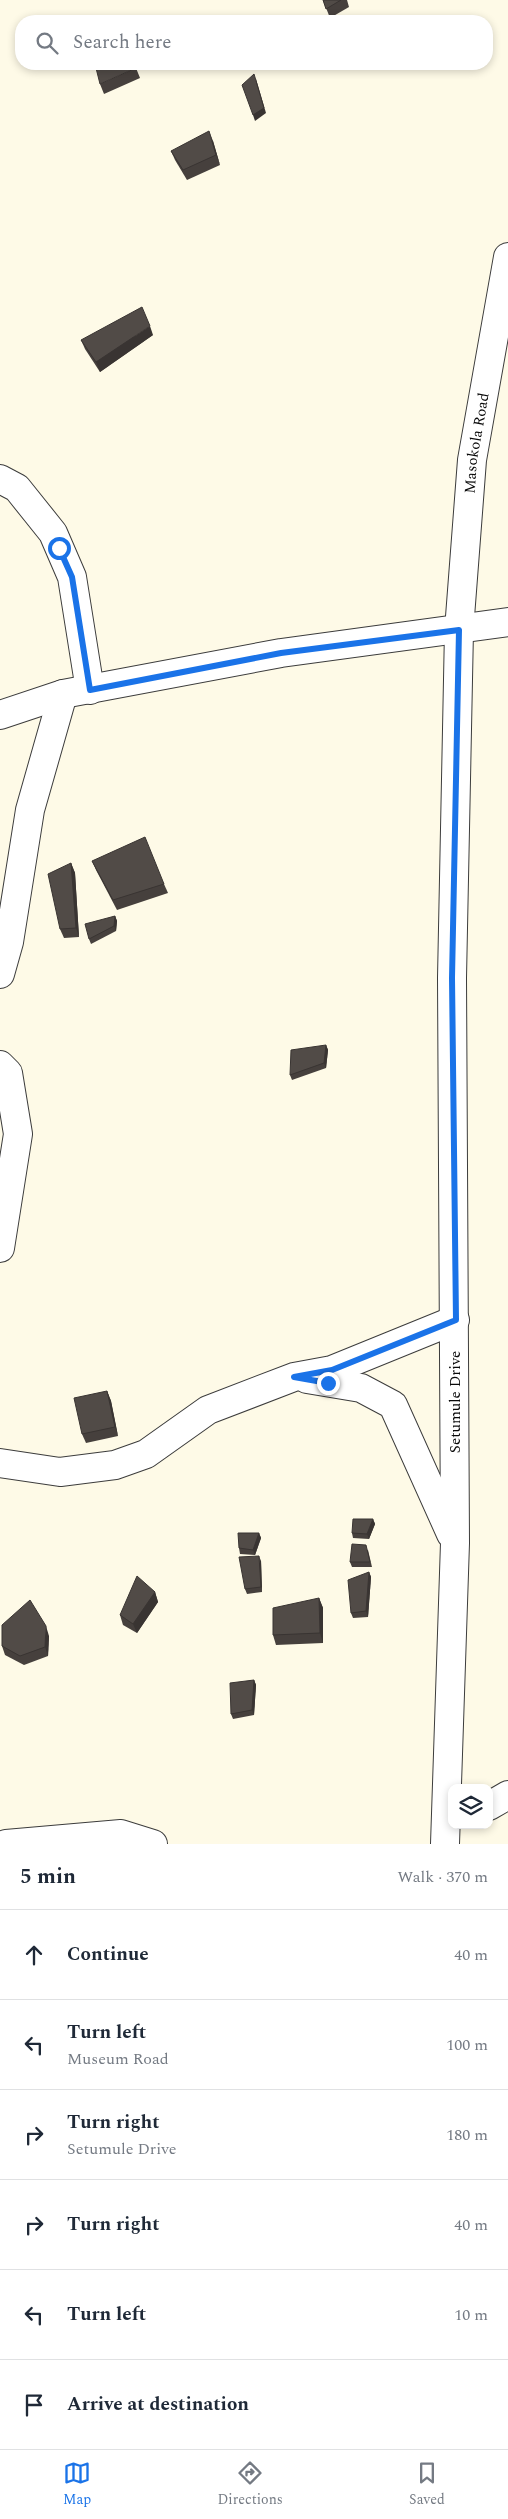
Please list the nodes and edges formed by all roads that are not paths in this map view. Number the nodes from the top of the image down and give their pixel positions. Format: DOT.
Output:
graph roads {
  1 [pos="508,257"];
  2 [pos="505,283"];
  3 [pos="0,479"];
  4 [pos="508,622"];
  5 [pos="459,630"];
  6 [pos="76,692"];
  7 [pos="0,715"];
  8 [pos="0,974"];
  9 [pos="0,1065"];
  10 [pos="0,1248"];
  11 [pos="456,1320"];
  12 [pos="294,1377"];
  13 [pos="0,1463"];
  14 [pos="455,1543"];
  15 [pos="508,1795"];
  16 [pos="493,1804"];
  17 [pos="449,1834"];
  18 [pos="6,1844"];
  19 [pos="154,1844"];
  1 -- 2 [label="street, Masokola Road"];
  2 -- 5 [label="street, Masokola Road"];
  3 -- 6 [label="street"];
  4 -- 5 [label="street"];
  5 -- 6 [label="street"];
  5 -- 11 [label="street, Setumule Drive"];
  6 -- 7 [label="street"];
  6 -- 8 [label="street"];
  9 -- 10 [label="street"];
  11 -- 12 [label="street"];
  11 -- 14 [label="street, Setumule Drive"];
  12 -- 13 [label="street"];
  12 -- 14 [label="street"];
  14 -- 17 [label="street, Setumule Drive"];
  15 -- 16 [label="street"];
  18 -- 19 [label="street"];
}
